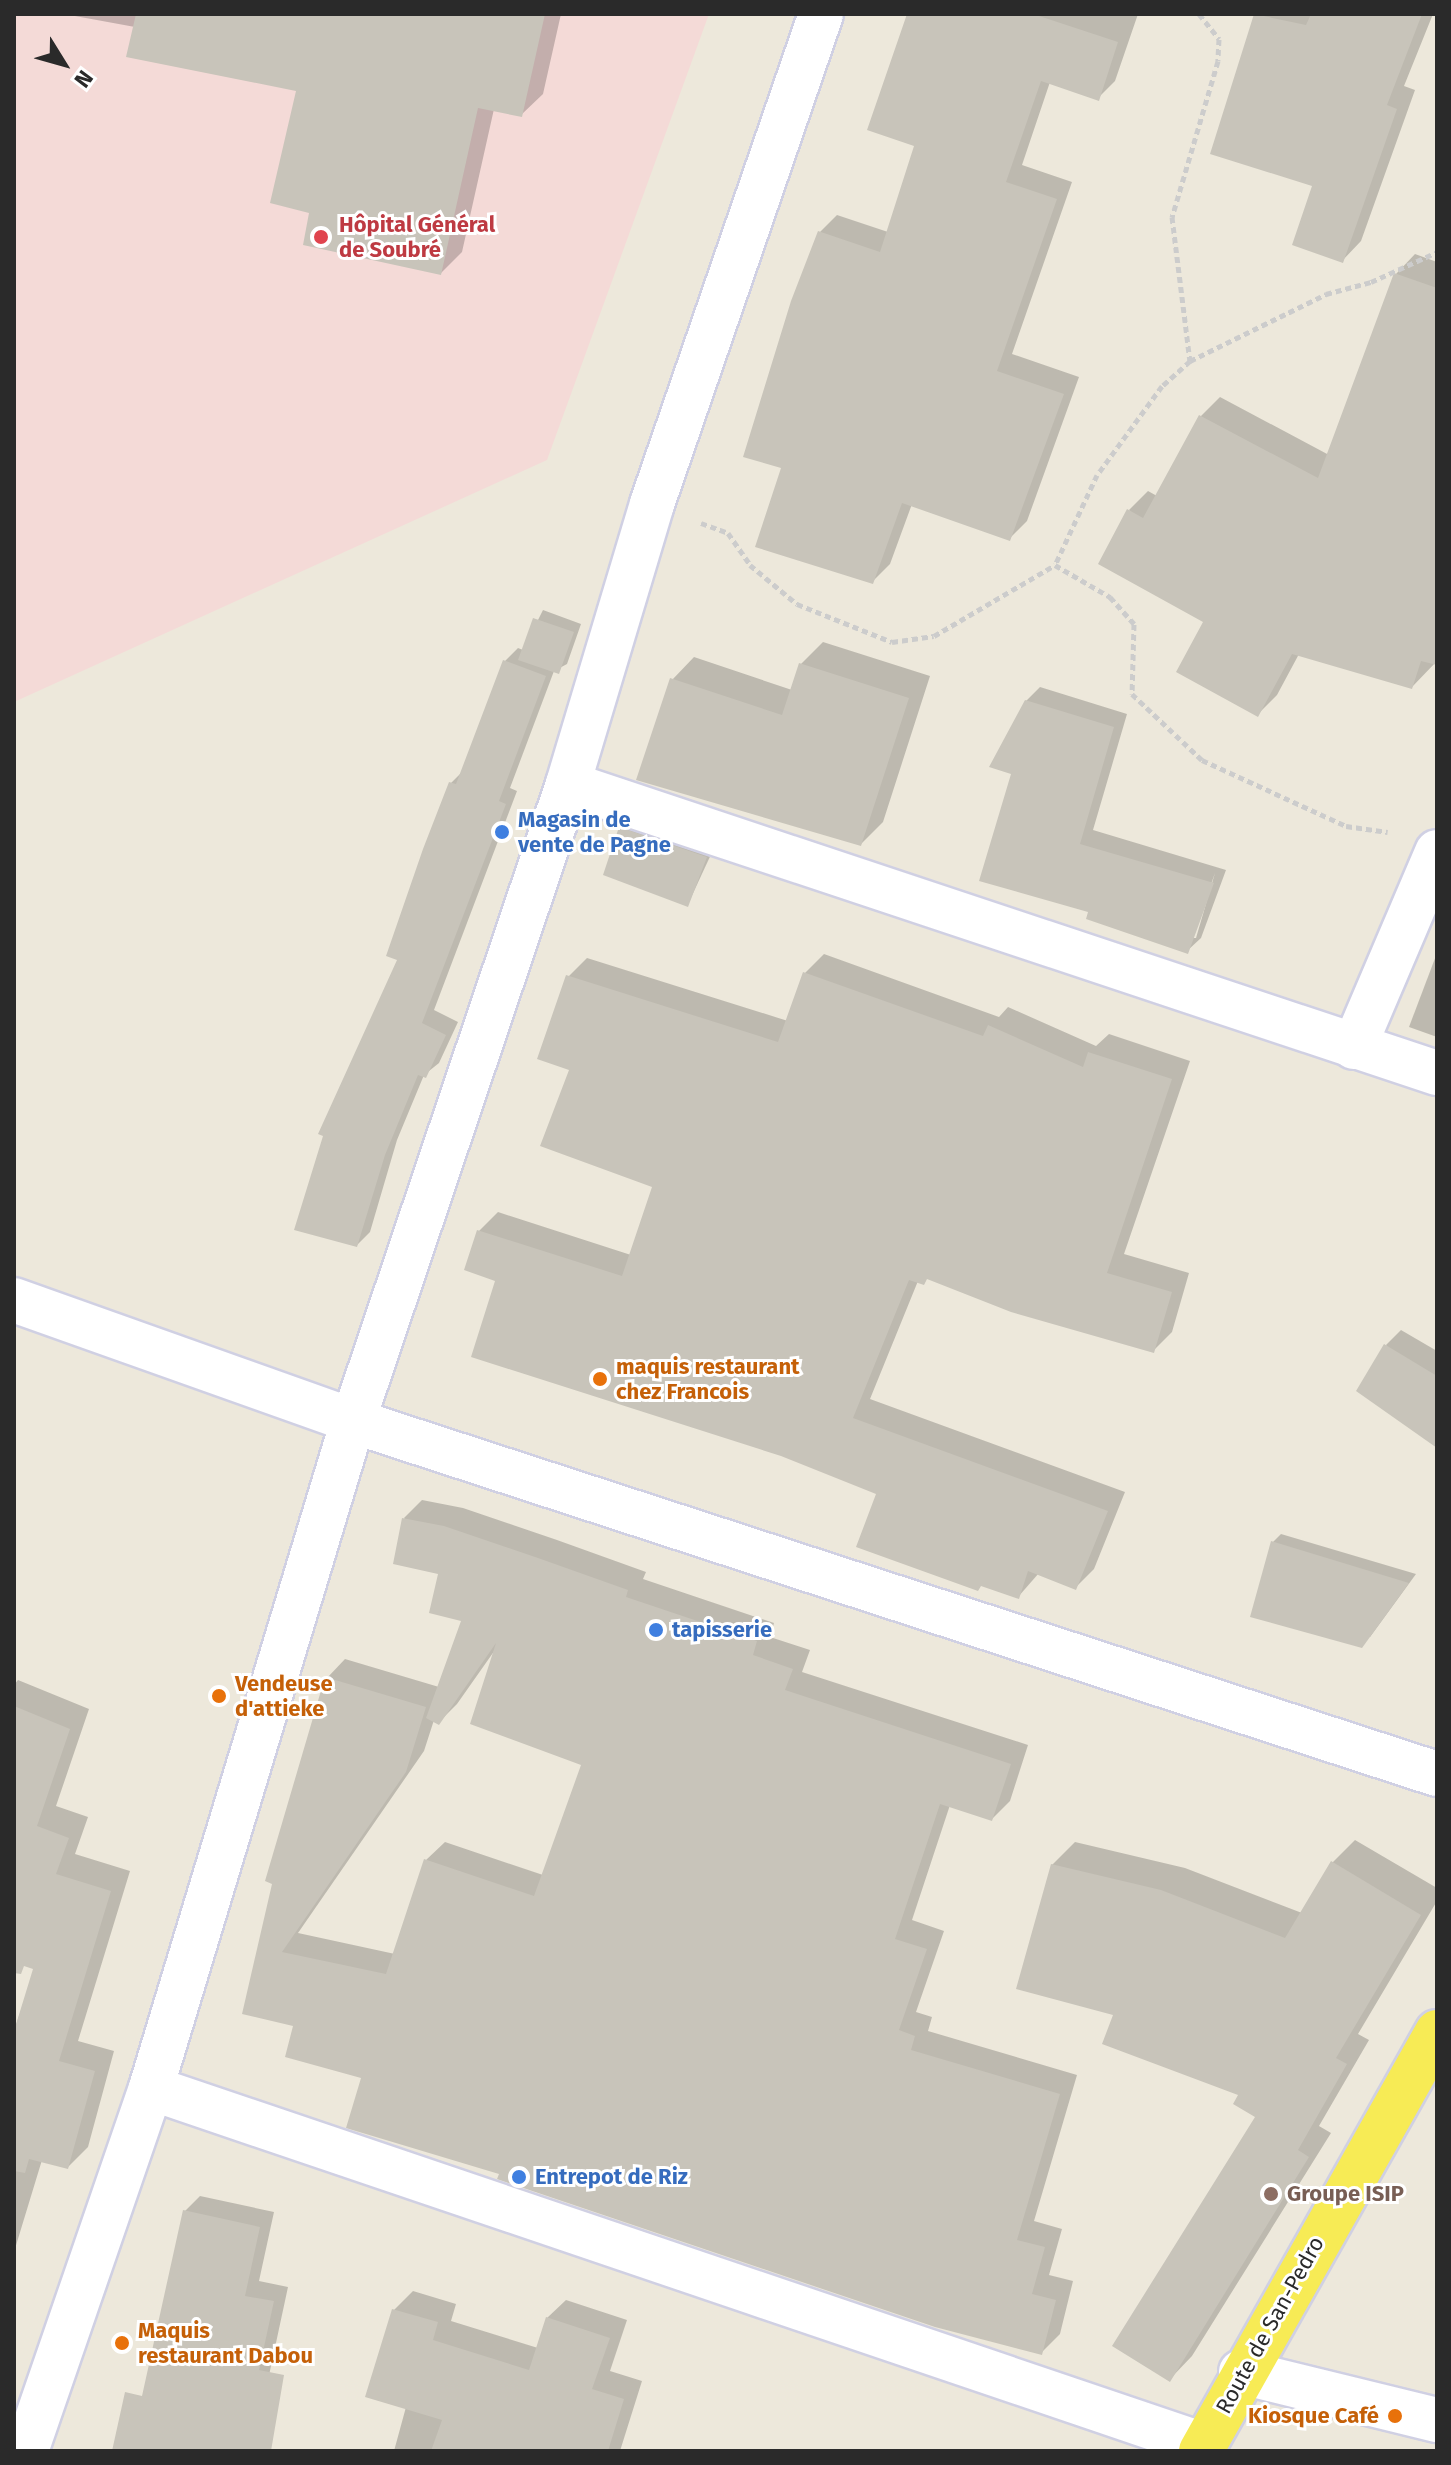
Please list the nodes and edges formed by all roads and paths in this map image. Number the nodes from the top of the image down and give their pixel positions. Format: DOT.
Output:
graph roads {
  1 [pos="821,14"];
  2 [pos="1199,14"];
  3 [pos="1437,252"];
  4 [pos="1190,361"];
  5 [pos="652,504"];
  6 [pos="1055,565"];
  7 [pos="568,784"];
  8 [pos="1392,832"];
  9 [pos="1437,852"];
  10 [pos="1354,1047"];
  11 [pos="1437,1073"];
  12 [pos="14,1300"];
  13 [pos="353,1421"];
  14 [pos="1437,1774"];
  15 [pos="1437,2032"];
  16 [pos="151,2088"];
  17 [pos="1241,2372"];
  18 [pos="1437,2420"];
  19 [pos="1203,2448"];
  20 [pos="26,2451"];
  1 -- 5 [label="street"];
  2 -- 4 [label="path"];
  3 -- 4 [label="path"];
  4 -- 6 [label="path"];
  5 -- 6 [label="path"];
  5 -- 7 [label="street"];
  6 -- 8 [label="path"];
  7 -- 10 [label="street"];
  7 -- 13 [label="street"];
  9 -- 10 [label="street"];
  10 -- 11 [label="street"];
  12 -- 13 [label="street"];
  13 -- 14 [label="street"];
  13 -- 16 [label="street"];
  15 -- 17 [label="main road, Route de San-Pedro"];
  16 -- 19 [label="street"];
  16 -- 20 [label="street"];
  17 -- 18 [label="street"];
  17 -- 19 [label="main road, Route de San-Pedro"];
}
